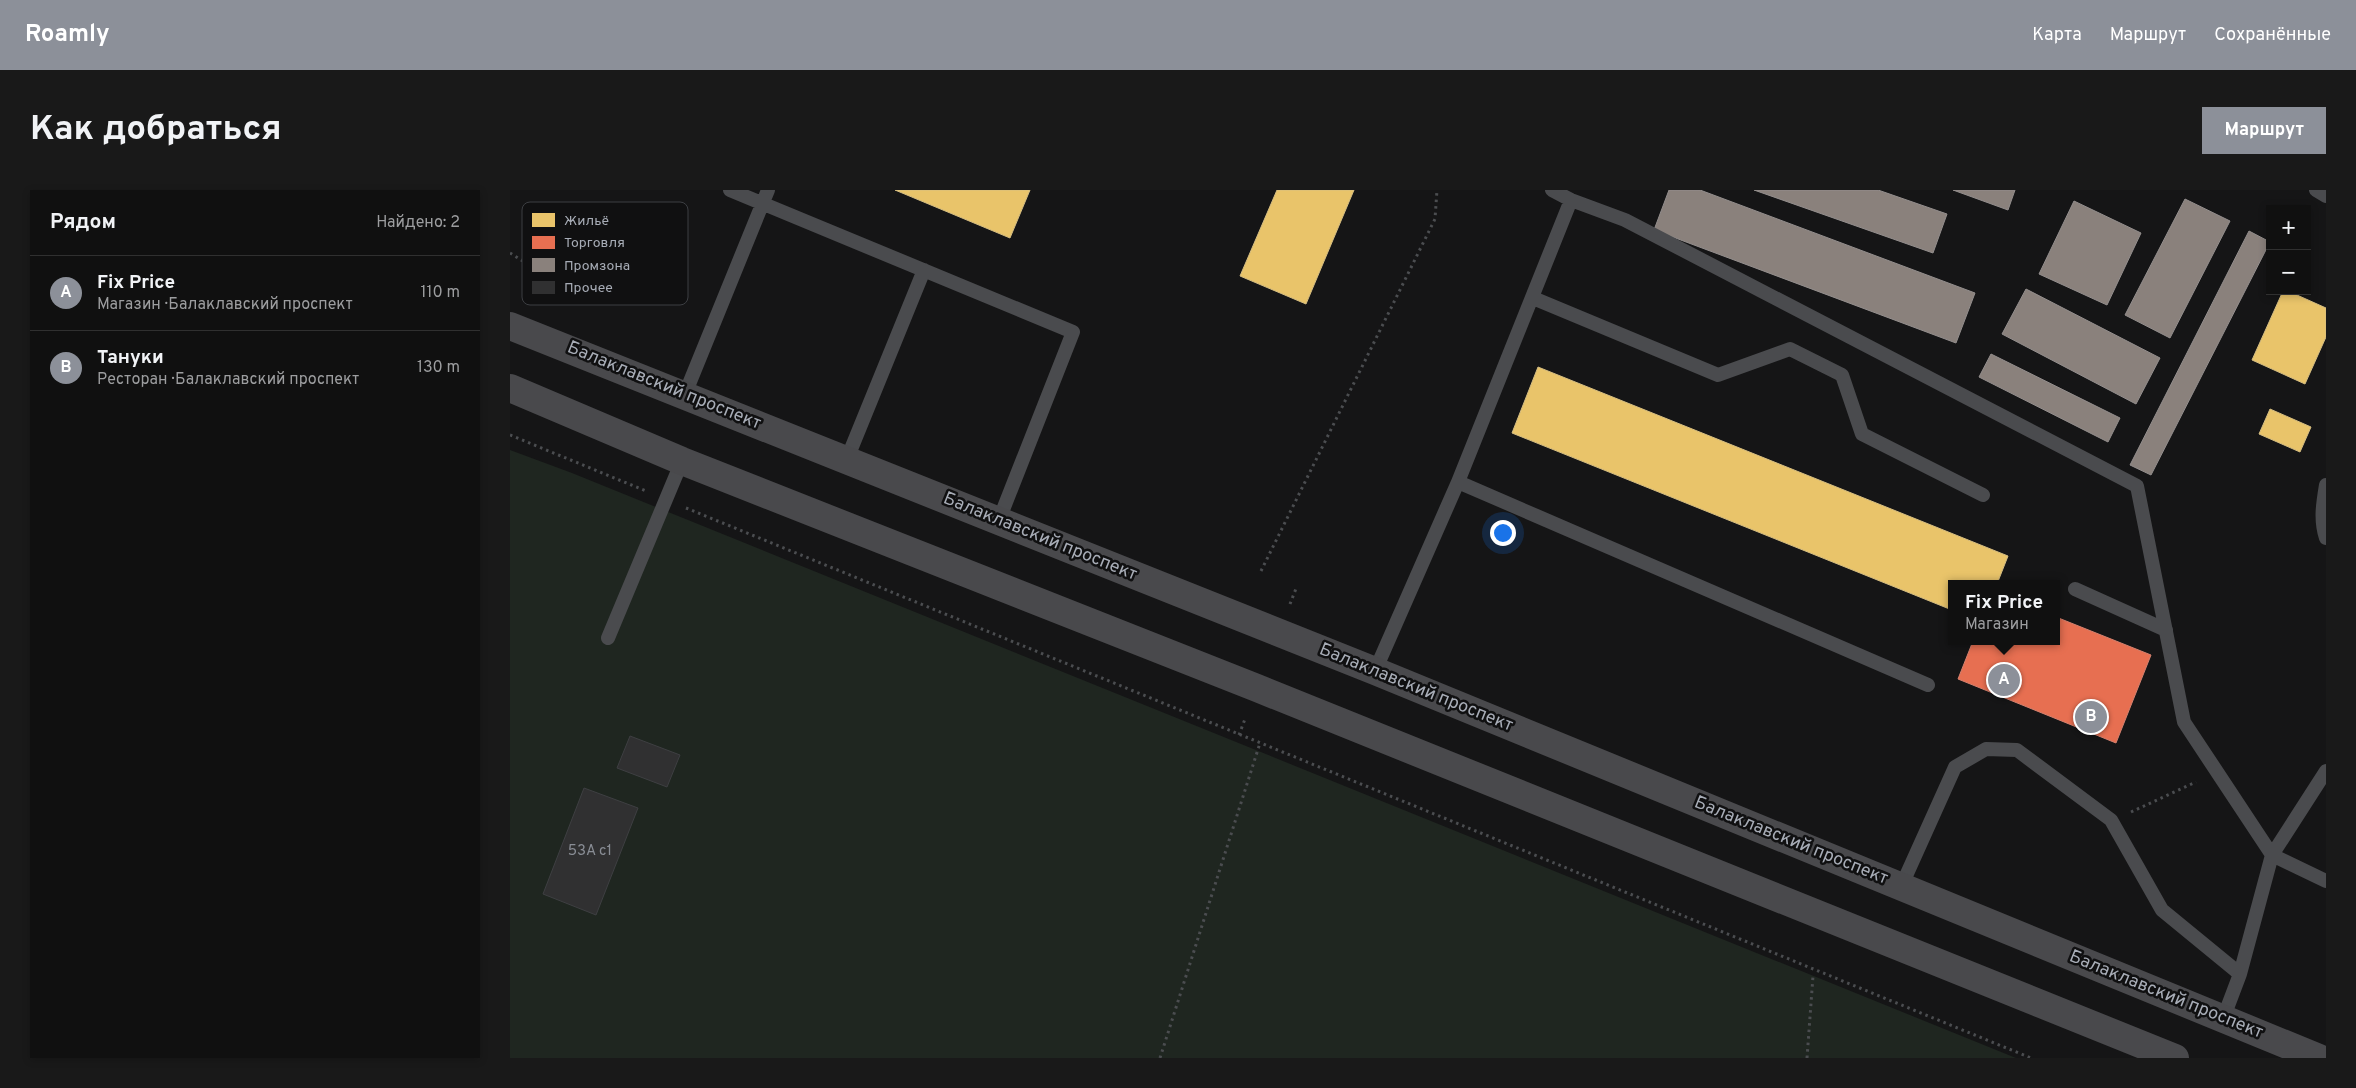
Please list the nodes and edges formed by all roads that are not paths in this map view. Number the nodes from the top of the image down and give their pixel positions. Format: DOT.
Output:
graph roads {
  1 [pos="730,190"];
  2 [pos="1552,190"];
  3 [pos="2316,190"];
  4 [pos="765,196"];
  5 [pos="2326,196"];
  6 [pos="1571,200"];
  7 [pos="924,270"];
  8 [pos="1533,298"];
  9 [pos="510,326"];
  10 [pos="510,388"];
  11 [pos="685,394"];
  12 [pos="847,459"];
  13 [pos="682,461"];
  14 [pos="1458,482"];
  15 [pos="2326,485"];
  16 [pos="1983,495"];
  17 [pos="999,520"];
  18 [pos="2326,538"];
  19 [pos="2074,589"];
  20 [pos="2166,630"];
  21 [pos="608,638"];
  22 [pos="1375,671"];
  23 [pos="1928,685"];
  24 [pos="2326,771"];
  25 [pos="2272,855"];
  26 [pos="2326,882"];
  27 [pos="1901,887"];
  28 [pos="2240,974"];
  29 [pos="2223,1019"];
  30 [pos="2175,1058"];
  31 [pos="2319,1058"];
  1 -- 4 [label="lane"];
  2 -- 6 [label="lane"];
  3 -- 5 [label="lane"];
  4 -- 7 [label="lane"];
  4 -- 11 [label="lane"];
  6 -- 8 [label="lane"];
  6 -- 20 [label="lane"];
  7 -- 12 [label="lane"];
  7 -- 17 [label="lane"];
  8 -- 14 [label="lane"];
  8 -- 16 [label="lane"];
  9 -- 11 [label="main road, Балаклавский проспект"];
  10 -- 13 [label="main road"];
  11 -- 12 [label="main road, Балаклавский проспект"];
  12 -- 17 [label="main road, Балаклавский проспект"];
  13 -- 21 [label="lane"];
  13 -- 30 [label="main road"];
  14 -- 22 [label="lane"];
  14 -- 23 [label="lane"];
  15 -- 18 [label="lane"];
  17 -- 22 [label="main road, Балаклавский проспект"];
  19 -- 20 [label="lane"];
  20 -- 25 [label="lane"];
  22 -- 27 [label="main road, Балаклавский проспект"];
  24 -- 25 [label="lane"];
  25 -- 26 [label="lane"];
  25 -- 28 [label="lane"];
  27 -- 28 [label="lane"];
  27 -- 29 [label="main road, Балаклавский проспект"];
  28 -- 29 [label="lane"];
  29 -- 31 [label="main road, Балаклавский проспект"];
}
